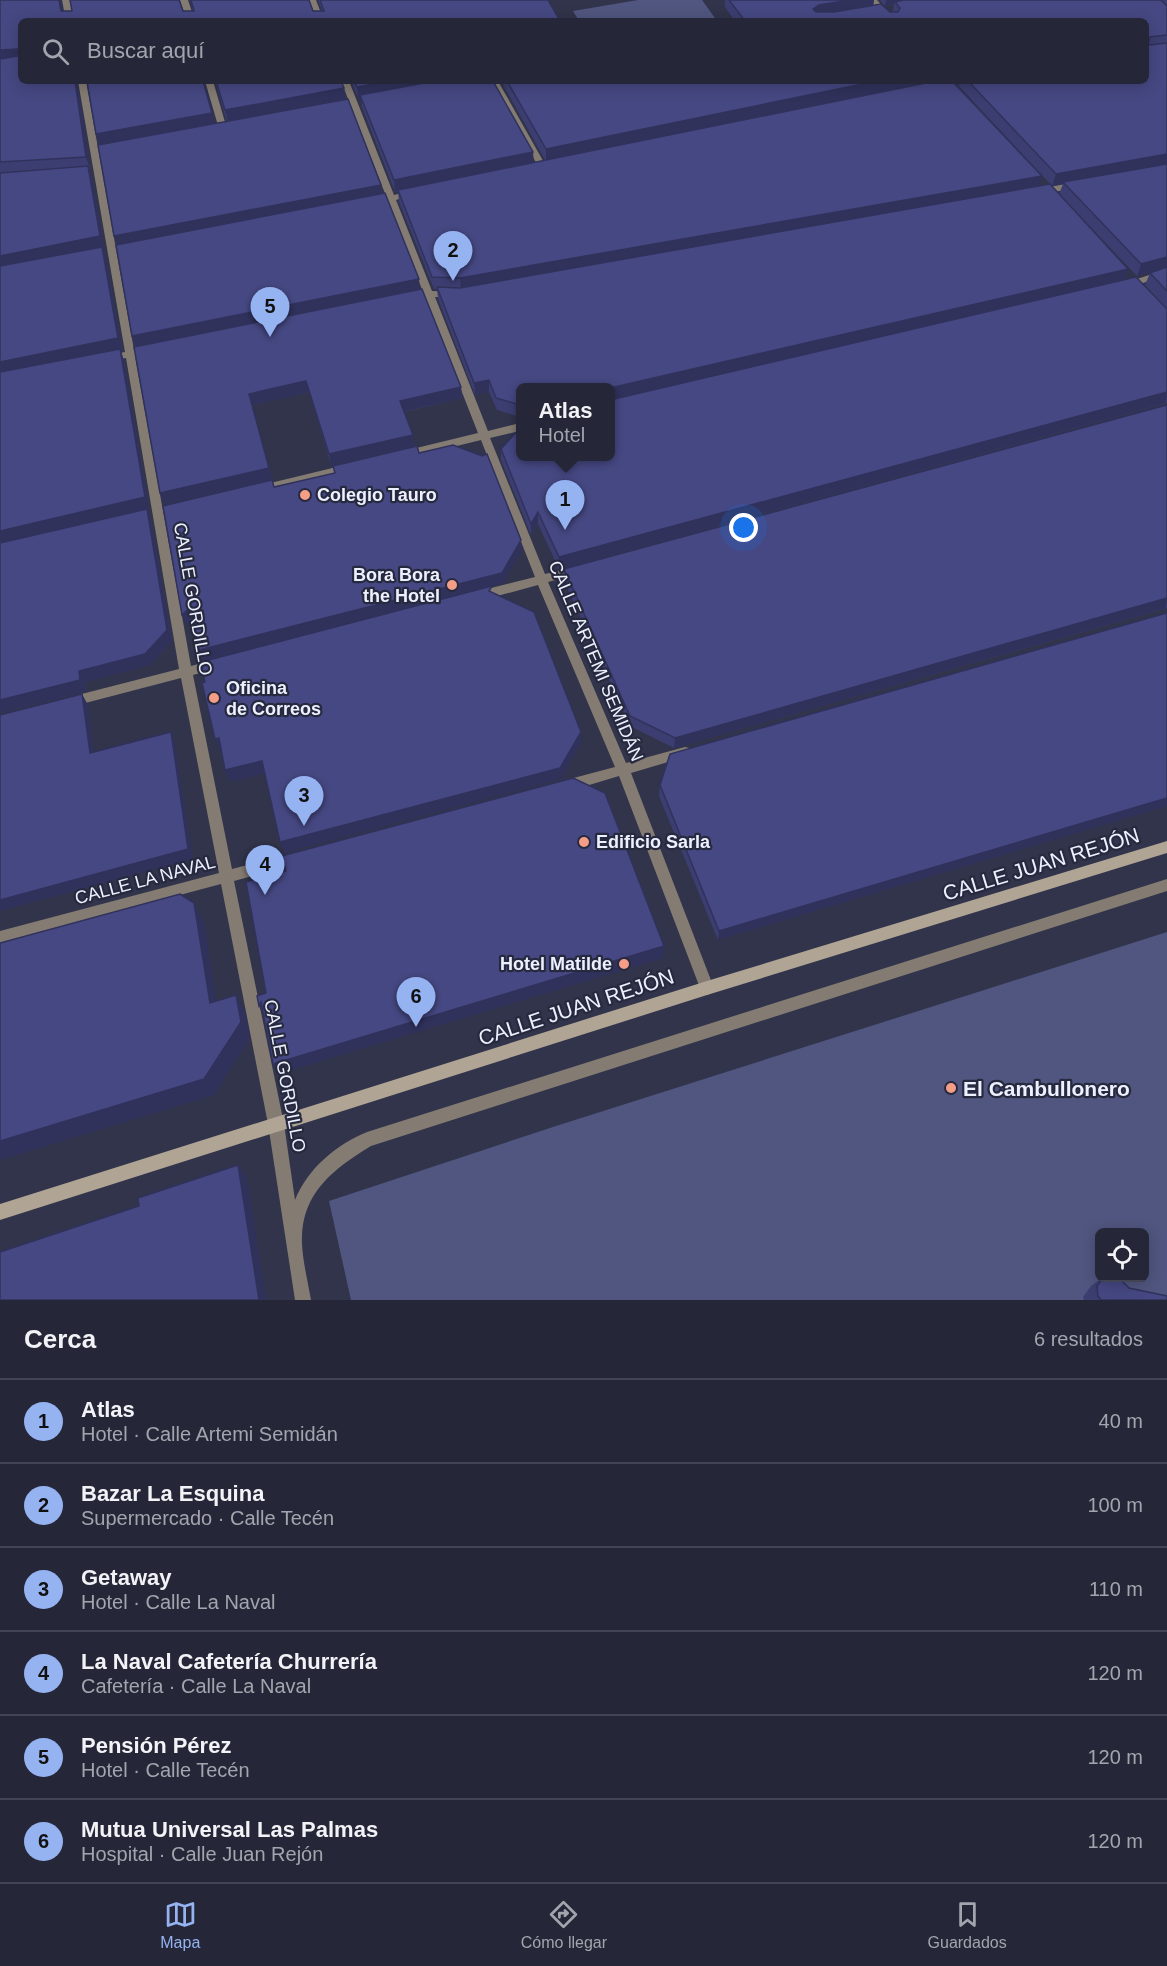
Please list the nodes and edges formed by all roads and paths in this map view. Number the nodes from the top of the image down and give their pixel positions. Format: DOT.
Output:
graph roads {
  1 [pos="66,0"];
  2 [pos="184,0"];
  3 [pos="312,0"];
  4 [pos="873,0"];
  5 [pos="892,8"];
  6 [pos="882,10"];
  7 [pos="872,12"];
  8 [pos="69,18"];
  9 [pos="190,18"];
  10 [pos="319,18"];
  11 [pos="889,18"];
  12 [pos="83,84"];
  13 [pos="210,84"];
  14 [pos="346,84"];
  15 [pos="496,84"];
  16 [pos="941,84"];
  17 [pos="950,84"];
  18 [pos="926,88"];
  19 [pos="957,92"];
  20 [pos="234,127"];
  21 [pos="223,129"];
  22 [pos="212,131"];
  23 [pos="554,164"];
  24 [pos="542,166"];
  25 [pos="531,168"];
  26 [pos="1092,183"];
  27 [pos="1046,186"];
  28 [pos="427,190"];
  29 [pos="1026,194"];
  30 [pos="392,198"];
  31 [pos="1056,198"];
  32 [pos="357,205"];
  33 [pos="1167,272"];
  34 [pos="1133,280"];
  35 [pos="1115,288"];
  36 [pos="1144,292"];
  37 [pos="428,294"];
  38 [pos="461,295"];
  39 [pos="393,301"];
  40 [pos="161,348"];
  41 [pos="130,354"];
  42 [pos="98,360"];
  43 [pos="516,428"];
  44 [pos="484,435"];
  45 [pos="389,458"];
  46 [pos="366,464"];
  47 [pos="251,492"];
  48 [pos="594,566"];
  49 [pos="542,580"];
  50 [pos="462,601"];
  51 [pos="232,660"];
  52 [pos="186,672"];
  53 [pos="58,705"];
  54 [pos="702,748"];
  55 [pos="623,770"];
  56 [pos="556,788"];
  57 [pos="1167,847"];
  58 [pos="306,856"];
  59 [pos="226,877"];
  60 [pos="1167,885"];
  61 [pos="0,937"];
  62 [pos="707,988"];
  63 [pos="276,1124"];
  64 [pos="0,1212"];
  65 [pos="294,1245"];
  66 [pos="303,1300"];
  1 -- 8 [label="street"];
  2 -- 9 [label="street"];
  3 -- 10 [label="street"];
  4 -- 6 [label="street"];
  5 -- 6 [label="street"];
  6 -- 7 [label="street"];
  6 -- 11 [label="street"];
  12 -- 41 [label="street, CALLE GORDILLO"];
  13 -- 21 [label="street"];
  14 -- 30 [label="street, CALLE ARTEMI SEMIDÁN"];
  15 -- 24 [label="street"];
  16 -- 18 [label="street"];
  17 -- 19 [label="street"];
  20 -- 21 [label="street"];
  21 -- 22 [label="street"];
  23 -- 24 [label="street"];
  24 -- 25 [label="street"];
  26 -- 27 [label="street"];
  27 -- 29 [label="street"];
  27 -- 31 [label="street"];
  28 -- 30 [label="street"];
  30 -- 32 [label="street"];
  30 -- 37 [label="street, CALLE ARTEMI SEMIDÁN"];
  33 -- 34 [label="street"];
  34 -- 35 [label="street"];
  34 -- 36 [label="street"];
  37 -- 38 [label="street"];
  37 -- 39 [label="street"];
  37 -- 44 [label="street, CALLE ARTEMI SEMIDÁN"];
  40 -- 41 [label="street"];
  41 -- 42 [label="street"];
  41 -- 52 [label="street, CALLE GORDILLO"];
  43 -- 44 [label="street"];
  44 -- 45 [label="street"];
  44 -- 49 [label="street, CALLE ARTEMI SEMIDÁN"];
  46 -- 47 [label="street"];
  48 -- 49 [label="street"];
  49 -- 50 [label="street"];
  49 -- 55 [label="street, CALLE ARTEMI SEMIDÁN"];
  51 -- 52 [label="street"];
  52 -- 53 [label="street"];
  52 -- 59 [label="street, CALLE GORDILLO"];
  54 -- 55 [label="street"];
  55 -- 56 [label="street"];
  55 -- 62 [label="street, CALLE ARTEMI SEMIDÁN"];
  57 -- 62 [label="street, CALLE JUAN REJÓN"];
  58 -- 59 [label="street, CALLE LA NAVAL"];
  59 -- 61 [label="street, CALLE LA NAVAL"];
  59 -- 63 [label="street, CALLE GORDILLO"];
  60 -- 65 [label="street"];
  62 -- 63 [label="street, CALLE JUAN REJÓN"];
  63 -- 64 [label="street, CALLE JUAN REJÓN"];
  63 -- 65 [label="street, CALLE GORDILLO"];
  65 -- 66 [label="street, CALLE GORDILLO"];
}
